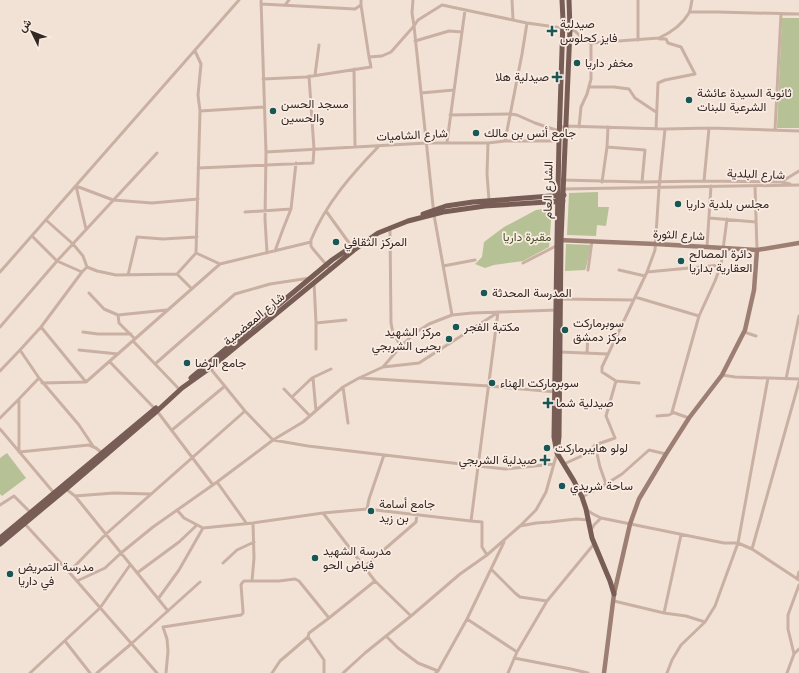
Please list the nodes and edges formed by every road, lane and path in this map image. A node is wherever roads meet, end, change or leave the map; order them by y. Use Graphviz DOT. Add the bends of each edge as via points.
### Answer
graph roads {
  1 [pos="239,0"];
  2 [pos="289,0"];
  3 [pos="360,0"];
  4 [pos="413,0"];
  5 [pos="512,0"];
  6 [pos="562,0"];
  7 [pos="569,0"];
  8 [pos="638,0"];
  9 [pos="692,0"];
  10 [pos="261,2"];
  11 [pos="285,5"];
  12 [pos="361,5"];
  13 [pos="465,10"];
  14 [pos="690,12"];
  15 [pos="781,14"];
  16 [pos="799,14"];
  17 [pos="513,20"];
  18 [pos="527,23"];
  19 [pos="414,26"];
  20 [pos="563,28"];
  21 [pos="570,29"];
  22 [pos="462,32"];
  23 [pos="658,38"];
  24 [pos="638,40"];
  25 [pos="416,41"];
  26 [pos="591,43"];
  27 [pos="319,45"];
  28 [pos="195,50"];
  29 [pos="369,57"];
  30 [pos="354,69"];
  31 [pos="316,75"];
  32 [pos="309,76"];
  33 [pos="263,79"];
  34 [pos="589,87"];
  35 [pos="454,90"];
  36 [pos="421,93"];
  37 [pos="264,107"];
  38 [pos="200,111"];
  39 [pos="656,112"];
  40 [pos="511,114"];
  41 [pos="450,115"];
  42 [pos="565,126"];
  43 [pos="579,127"];
  44 [pos="608,128"];
  45 [pos="709,128"];
  46 [pos="559,129"];
  47 [pos="656,129"];
  48 [pos="665,129"];
  49 [pos="775,130"];
  50 [pos="799,131"];
  51 [pos="505,141"];
  52 [pos="559,141"];
  53 [pos="447,142"];
  54 [pos="427,143"];
  55 [pos="488,143"];
  56 [pos="379,146"];
  57 [pos="355,147"];
  58 [pos="608,148"];
  59 [pos="314,149"];
  60 [pos="266,152"];
  61 [pos="157,153"];
  62 [pos="296,163"];
  63 [pos="265,164"];
  64 [pos="198,168"];
  65 [pos="799,171"];
  66 [pos="561,180"];
  67 [pos="572,180"];
  68 [pos="704,181"];
  69 [pos="602,182"];
  70 [pos="642,182"];
  71 [pos="660,182"];
  72 [pos="755,182"];
  73 [pos="781,182"];
  74 [pos="792,185"];
  75 [pos="799,185"];
  76 [pos="76,186"];
  77 [pos="711,186"];
  78 [pos="755,186"];
  79 [pos="571,188"];
  80 [pos="659,188"];
  81 [pos="561,189"];
  82 [pos="198,199"];
  83 [pos="561,199"];
  84 [pos="113,200"];
  85 [pos="489,200"];
  86 [pos="291,209"];
  87 [pos="265,211"];
  88 [pos="326,211"];
  89 [pos="245,212"];
  90 [pos="434,212"];
  91 [pos="709,218"];
  92 [pos="727,219"];
  93 [pos="46,220"];
  94 [pos="756,222"];
  95 [pos="86,229"];
  96 [pos="390,229"];
  97 [pos="32,236"];
  98 [pos="197,237"];
  99 [pos="559,240"];
  100 [pos="592,241"];
  101 [pos="311,242"];
  102 [pos="799,243"];
  103 [pos="73,244"];
  104 [pos="656,244"];
  105 [pos="556,246"];
  106 [pos="707,247"];
  107 [pos="352,248"];
  108 [pos="724,248"];
  109 [pos="757,250"];
  110 [pos="275,251"];
  111 [pos="196,253"];
  112 [pos="267,253"];
  113 [pos="475,260"];
  114 [pos="57,261"];
  115 [pos="523,263"];
  116 [pos="220,264"];
  117 [pos="721,265"];
  118 [pos="443,266"];
  119 [pos="87,267"];
  120 [pos="328,267"];
  121 [pos="588,270"];
  122 [pos="618,270"];
  123 [pos="0,272"];
  124 [pos="82,272"];
  125 [pos="647,272"];
  126 [pos="177,274"];
  127 [pos="128,275"];
  128 [pos="645,276"];
  129 [pos="313,280"];
  130 [pos="192,289"];
  131 [pos="89,293"];
  132 [pos="634,298"];
  133 [pos="558,299"];
  134 [pos="167,310"];
  135 [pos="558,310"];
  136 [pos="498,312"];
  137 [pos="118,315"];
  138 [pos="452,315"];
  139 [pos="699,316"];
  140 [pos="799,316"];
  141 [pos="346,320"];
  142 [pos="316,323"];
  143 [pos="0,327"];
  144 [pos="41,327"];
  145 [pos="83,332"];
  146 [pos="744,332"];
  147 [pos="131,334"];
  148 [pos="588,334"];
  149 [pos="756,336"];
  150 [pos="134,340"];
  151 [pos="401,346"];
  152 [pos="20,350"];
  153 [pos="79,350"];
  154 [pos="316,350"];
  155 [pos="560,352"];
  156 [pos="587,353"];
  157 [pos="118,354"];
  158 [pos="608,354"];
  159 [pos="110,362"];
  160 [pos="155,364"];
  161 [pos="209,366"];
  162 [pos="383,367"];
  163 [pos="331,369"];
  164 [pos="0,371"];
  165 [pos="722,375"];
  166 [pos="39,378"];
  167 [pos="313,378"];
  168 [pos="359,378"];
  169 [pos="768,378"];
  170 [pos="786,379"];
  171 [pos="616,381"];
  172 [pos="799,381"];
  173 [pos="86,382"];
  174 [pos="42,383"];
  175 [pos="639,383"];
  176 [pos="225,386"];
  177 [pos="489,386"];
  178 [pos="343,387"];
  179 [pos="178,389"];
  180 [pos="284,389"];
  181 [pos="557,392"];
  182 [pos="292,398"];
  183 [pos="19,399"];
  184 [pos="156,410"];
  185 [pos="245,411"];
  186 [pos="316,411"];
  187 [pos="673,413"];
  188 [pos="310,416"];
  189 [pos="657,416"];
  190 [pos="0,418"];
  191 [pos="689,418"];
  192 [pos="348,422"];
  193 [pos="0,429"];
  194 [pos="172,430"];
  195 [pos="273,440"];
  196 [pos="595,445"];
  197 [pos="93,446"];
  198 [pos="20,452"];
  199 [pos="102,453"];
  200 [pos="557,453"];
  201 [pos="666,454"];
  202 [pos="384,455"];
  203 [pos="193,458"];
  204 [pos="554,464"];
  205 [pos="564,464"];
  206 [pos="478,466"];
  207 [pos="217,482"];
  208 [pos="606,484"];
  209 [pos="213,485"];
  210 [pos="66,489"];
  211 [pos="56,494"];
  212 [pos="152,494"];
  213 [pos="76,496"];
  214 [pos="582,497"];
  215 [pos="0,505"];
  216 [pos="586,509"];
  217 [pos="177,510"];
  218 [pos="367,510"];
  219 [pos="30,512"];
  220 [pos="322,512"];
  221 [pos="417,514"];
  222 [pos="601,518"];
  223 [pos="471,520"];
  224 [pos="589,520"];
  225 [pos="23,522"];
  226 [pos="253,523"];
  227 [pos="247,524"];
  228 [pos="630,524"];
  229 [pos="197,525"];
  230 [pos="520,526"];
  231 [pos="203,528"];
  232 [pos="591,532"];
  233 [pos="106,534"];
  234 [pos="682,535"];
  235 [pos="0,538"];
  236 [pos="505,540"];
  237 [pos="254,542"];
  238 [pos="594,543"];
  239 [pos="738,543"];
  240 [pos="0,544"];
  241 [pos="752,549"];
  242 [pos="121,553"];
  243 [pos="487,555"];
  244 [pos="224,563"];
  245 [pos="130,565"];
  246 [pos="364,567"];
  247 [pos="491,569"];
  248 [pos="69,572"];
  249 [pos="799,572"];
  250 [pos="137,573"];
  251 [pos="798,580"];
  252 [pos="77,581"];
  253 [pos="252,581"];
  254 [pos="375,581"];
  255 [pos="200,582"];
  256 [pos="799,584"];
  257 [pos="614,594"];
  258 [pos="158,599"];
  259 [pos="547,601"];
  260 [pos="614,601"];
  261 [pos="100,608"];
  262 [pos="168,611"];
  263 [pos="664,614"];
  264 [pos="411,616"];
  265 [pos="329,618"];
  266 [pos="467,619"];
  267 [pos="705,622"];
  268 [pos="386,636"];
  269 [pos="308,637"];
  270 [pos="65,641"];
  271 [pos="131,644"];
  272 [pos="799,649"];
  273 [pos="517,652"];
  274 [pos="794,654"];
  275 [pos="514,658"];
  276 [pos="437,672"];
  277 [pos="30,673"];
  278 [pos="90,673"];
  279 [pos="97,673"];
  280 [pos="157,673"];
  281 [pos="166,673"];
  282 [pos="272,673"];
  283 [pos="324,673"];
  284 [pos="343,673"];
  285 [pos="508,673"];
  286 [pos="588,673"];
  287 [pos="604,673"];
  288 [pos="667,673"];
  289 [pos="787,673"];
  1 -- 28 [label="street"];
  2 -- 11 [label="street"];
  3 -- 12 [label="street"];
  4 -- 19 [label="street"];
  5 -- 17 [label="street"];
  6 -- 20 [label="main road, الشارع العام"];
  7 -- 21 [label="main road, الشارع العام"];
  8 -- 24 [label="street"];
  9 -- 14 [label="street"];
  10 -- 11 [label="street"];
  10 -- 33 [label="street"];
  11 -- 12 [label="street" via="355,9"];
  12 -- 29 [label="street"];
  13 -- 17 [label="street"];
  13 -- 19 [label="street" via="442,5 418,20"];
  13 -- 22 [label="street"];
  14 -- 15 [label="street"];
  14 -- 23 [label="street" via="669,34"];
  15 -- 16 [label="street"];
  15 -- 49 [label="street"];
  17 -- 18 [label="street"];
  18 -- 20 [label="street"];
  18 -- 40 [label="street"];
  19 -- 25 [label="street"];
  19 -- 29 [label="street" via="391,52"];
  20 -- 21 [label="street"];
  20 -- 46 [label="main road, الشارع العام"];
  21 -- 26 [label="street"];
  21 -- 42 [label="main road, الشارع العام"];
  22 -- 25 [label="street" via="449,31"];
  22 -- 35 [label="street"];
  23 -- 24 [label="street"];
  23 -- 39 [label="street" via="666,39 668,44 682,47 696,74 658,83"];
  24 -- 26 [label="street"];
  25 -- 36 [label="street"];
  26 -- 34 [label="street"];
  27 -- 31 [label="street"];
  28 -- 38 [label="street" via="201,64 198,95"];
  28 -- 76 [label="street"];
  29 -- 30 [label="street" via="371,67"];
  30 -- 31 [label="street"];
  30 -- 57 [label="street"];
  31 -- 32 [label="street"];
  32 -- 33 [label="street"];
  32 -- 59 [label="street"];
  33 -- 37 [label="street"];
  34 -- 39 [label="street" via="629,89 635,98"];
  34 -- 43 [label="street" via="581,107"];
  35 -- 36 [label="street"];
  35 -- 41 [label="street"];
  36 -- 54 [label="street"];
  37 -- 38 [label="street"];
  37 -- 60 [label="street"];
  38 -- 64 [label="street"];
  39 -- 47 [label="street"];
  40 -- 41 [label="street"];
  40 -- 46 [label="street"];
  40 -- 51 [label="street"];
  41 -- 53 [label="street"];
  42 -- 43 [label="street"];
  42 -- 46 [label="street"];
  42 -- 66 [label="main road, الشارع العام"];
  43 -- 44 [label="street"];
  44 -- 47 [label="street"];
  44 -- 58 [label="street"];
  45 -- 48 [label="street"];
  45 -- 49 [label="street"];
  45 -- 68 [label="street"];
  46 -- 52 [label="main road, الشارع العام"];
  47 -- 48 [label="street"];
  48 -- 71 [label="street"];
  49 -- 50 [label="street"];
  51 -- 52 [label="street, شارع الشاميات"];
  51 -- 55 [label="street, شارع الشاميات"];
  52 -- 66 [label="main road, الشارع العام"];
  53 -- 54 [label="street, شارع الشاميات"];
  53 -- 55 [label="street, شارع الشاميات"];
  54 -- 56 [label="street, شارع الشاميات"];
  54 -- 90 [label="street"];
  55 -- 85 [label="street"];
  56 -- 57 [label="street, شارع الشاميات"];
  56 -- 88 [label="street" via="358,168"];
  57 -- 59 [label="street, شارع الشاميات"];
  58 -- 69 [label="street"];
  58 -- 70 [label="street" via="645,150"];
  59 -- 60 [label="street, شارع الشاميات"];
  59 -- 62 [label="street" via="313,163"];
  60 -- 63 [label="street"];
  61 -- 84 [label="street"];
  62 -- 63 [label="street"];
  62 -- 86 [label="street"];
  63 -- 64 [label="street"];
  63 -- 87 [label="street"];
  64 -- 82 [label="street"];
  65 -- 73 [label="street"];
  66 -- 67 [label="street, شارع البلدية"];
  66 -- 81 [label="main road, الشارع العام"];
  67 -- 69 [label="street, شارع البلدية"];
  67 -- 79 [label="street"];
  68 -- 71 [label="street, شارع البلدية"];
  68 -- 72 [label="street, شارع البلدية"];
  69 -- 70 [label="street, شارع البلدية"];
  70 -- 71 [label="street, شارع البلدية"];
  71 -- 80 [label="street"];
  72 -- 73 [label="street, شارع البلدية"];
  72 -- 78 [label="street"];
  73 -- 74 [label="street, شارع البلدية"];
  74 -- 75 [label="street"];
  74 -- 78 [label="street, شارع البلدية"];
  76 -- 84 [label="street"];
  76 -- 93 [label="street"];
  76 -- 95 [label="street"];
  77 -- 78 [label="street, شارع البلدية"];
  77 -- 80 [label="street, شارع البلدية"];
  77 -- 91 [label="street"];
  78 -- 94 [label="street"];
  79 -- 80 [label="street, شارع البلدية"];
  79 -- 81 [label="street, شارع البلدية"];
  80 -- 104 [label="street"];
  81 -- 83 [label="main road, الشارع العام"];
  82 -- 84 [label="street" via="152,203"];
  82 -- 98 [label="street"];
  83 -- 85 [label="main road, شارع المعضمية"];
  83 -- 90 [label="main road, شارع المعضمية"];
  83 -- 99 [label="main road, الشارع العام"];
  84 -- 95 [label="street"];
  85 -- 90 [label="main road, شارع المعضمية" via="446,206"];
  86 -- 87 [label="street"];
  86 -- 110 [label="street"];
  87 -- 89 [label="street"];
  87 -- 112 [label="street"];
  88 -- 101 [label="street"];
  88 -- 107 [label="street"];
  90 -- 96 [label="main road, شارع المعضمية"];
  90 -- 107 [label="main road, شارع المعضمية" via="388,226"];
  90 -- 118 [label="street"];
  91 -- 92 [label="street"];
  91 -- 106 [label="street"];
  92 -- 94 [label="street"];
  92 -- 108 [label="street"];
  93 -- 97 [label="street"];
  93 -- 103 [label="street"];
  94 -- 109 [label="street"];
  95 -- 103 [label="street"];
  96 -- 107 [label="main road, شارع المعضمية"];
  96 -- 151 [label="street" via="391,322"];
  97 -- 114 [label="street"];
  97 -- 123 [label="street"];
  98 -- 111 [label="street"];
  98 -- 127 [label="street" via="137,237"];
  99 -- 100 [label="street, شارع الثورة"];
  99 -- 105 [label="main road, الشارع العام"];
  99 -- 133 [label="main road, الشارع العام"];
  100 -- 104 [label="street, شارع الثورة"];
  100 -- 121 [label="street"];
  101 -- 110 [label="street"];
  101 -- 120 [label="street" via="313,249"];
  102 -- 109 [label="street, شارع الثورة"];
  103 -- 114 [label="street"];
  103 -- 119 [label="street" via="83,256"];
  104 -- 106 [label="street, شارع الثورة"];
  104 -- 125 [label="street"];
  105 -- 115 [label="street"];
  105 -- 133 [label="main road, الشارع العام"];
  106 -- 108 [label="street, شارع الثورة"];
  107 -- 120 [label="main road, شارع المعضمية"];
  108 -- 109 [label="street, شارع الثورة"];
  108 -- 117 [label="street"];
  109 -- 146 [label="street" via="754,290"];
  110 -- 112 [label="street"];
  111 -- 116 [label="street"];
  111 -- 126 [label="street"];
  112 -- 116 [label="street"];
  113 -- 118 [label="street"];
  114 -- 124 [label="street"];
  114 -- 143 [label="street"];
  116 -- 130 [label="street"];
  117 -- 125 [label="street"];
  117 -- 139 [label="street"];
  118 -- 138 [label="street"];
  119 -- 124 [label="street"];
  119 -- 127 [label="street" via="116,275"];
  120 -- 129 [label="main road, شارع المعضمية"];
  122 -- 128 [label="street"];
  124 -- 144 [label="street"];
  125 -- 128 [label="street"];
  126 -- 127 [label="street"];
  126 -- 130 [label="street"];
  128 -- 132 [label="street"];
  129 -- 142 [label="street"];
  129 -- 160 [label="street" via="270,284 235,294"];
  129 -- 161 [label="main road, شارع المعضمية"];
  130 -- 134 [label="street"];
  131 -- 137 [label="street" via="104,309"];
  132 -- 133 [label="street"];
  132 -- 139 [label="street"];
  132 -- 158 [label="street"];
  133 -- 135 [label="main road, الشارع العام"];
  134 -- 137 [label="street"];
  134 -- 150 [label="street"];
  135 -- 136 [label="street"];
  135 -- 155 [label="main road"];
  135 -- 181 [label="main road, الشارع العام"];
  136 -- 138 [label="street"];
  136 -- 162 [label="street" via="419,363"];
  136 -- 177 [label="street"];
  137 -- 147 [label="street" via="119,323"];
  138 -- 151 [label="street" via="415,333"];
  139 -- 187 [label="street"];
  140 -- 170 [label="street"];
  141 -- 142 [label="street"];
  142 -- 154 [label="street"];
  144 -- 152 [label="street"];
  144 -- 173 [label="street"];
  145 -- 147 [label="street"];
  146 -- 149 [label="street"];
  146 -- 165 [label="street"];
  147 -- 150 [label="street"];
  148 -- 156 [label="street"];
  150 -- 157 [label="street"];
  150 -- 160 [label="street"];
  151 -- 162 [label="street"];
  152 -- 164 [label="street"];
  152 -- 166 [label="street"];
  153 -- 157 [label="street"];
  155 -- 156 [label="street"];
  155 -- 181 [label="main road"];
  156 -- 158 [label="street"];
  157 -- 159 [label="street"];
  158 -- 171 [label="street" via="602,372"];
  159 -- 173 [label="street"];
  159 -- 184 [label="street"];
  160 -- 179 [label="street"];
  161 -- 176 [label="street"];
  161 -- 179 [label="main road, شارع المعضمية"];
  161 -- 184 [label="main road, شارع المعضمية"];
  162 -- 168 [label="street"];
  163 -- 167 [label="street"];
  165 -- 169 [label="street"];
  165 -- 191 [label="street"];
  166 -- 174 [label="street"];
  166 -- 183 [label="street"];
  167 -- 182 [label="street"];
  167 -- 186 [label="street"];
  168 -- 177 [label="street"];
  168 -- 178 [label="street"];
  169 -- 170 [label="street"];
  169 -- 239 [label="street"];
  170 -- 172 [label="street"];
  171 -- 175 [label="street"];
  171 -- 196 [label="street" via="606,416 615,438"];
  172 -- 241 [label="street"];
  173 -- 174 [label="street"];
  174 -- 197 [label="street" via="79,425"];
  176 -- 185 [label="street"];
  176 -- 194 [label="street"];
  177 -- 181 [label="street"];
  177 -- 206 [label="street"];
  178 -- 186 [label="street"];
  178 -- 192 [label="street"];
  179 -- 184 [label="main road, شارع المعضمية"];
  180 -- 182 [label="street"];
  181 -- 200 [label="main road, الشارع العام" via="554,437"];
  182 -- 188 [label="street"];
  183 -- 190 [label="street"];
  183 -- 198 [label="street"];
  184 -- 194 [label="street"];
  184 -- 199 [label="main road, شارع المعضمية"];
  184 -- 210 [label="main road, شارع المعضمية"];
  185 -- 195 [label="street"];
  185 -- 203 [label="street"];
  186 -- 188 [label="street"];
  187 -- 189 [label="street"];
  187 -- 191 [label="street"];
  188 -- 195 [label="street"];
  191 -- 201 [label="street"];
  193 -- 198 [label="street"];
  194 -- 203 [label="street"];
  195 -- 202 [label="street"];
  195 -- 207 [label="street"];
  196 -- 205 [label="street" via="588,453"];
  196 -- 208 [label="street"];
  197 -- 198 [label="street"];
  197 -- 199 [label="street"];
  198 -- 211 [label="street"];
  199 -- 211 [label="main road, شارع المعضمية"];
  200 -- 204 [label="street"];
  200 -- 205 [label="main road"];
  201 -- 208 [label="street" via="649,450 622,474"];
  201 -- 228 [label="street" via="639,499"];
  202 -- 206 [label="street"];
  202 -- 218 [label="street"];
  203 -- 209 [label="street"];
  203 -- 212 [label="street"];
  204 -- 206 [label="street" via="505,469"];
  204 -- 230 [label="street" via="546,492 536,510"];
  205 -- 214 [label="main road"];
  206 -- 223 [label="street"];
  207 -- 209 [label="street"];
  207 -- 227 [label="street"];
  208 -- 214 [label="street"];
  209 -- 217 [label="street"];
  210 -- 211 [label="main road, شارع المعضمية"];
  210 -- 213 [label="street"];
  211 -- 219 [label="main road, شارع المعضمية"];
  211 -- 225 [label="main road, شارع المعضمية"];
  212 -- 213 [label="street"];
  212 -- 233 [label="street"];
  213 -- 233 [label="street"];
  214 -- 216 [label="main road"];
  215 -- 219 [label="street" via="14,496"];
  216 -- 222 [label="street"];
  216 -- 224 [label="main road"];
  217 -- 229 [label="street" via="184,518"];
  217 -- 242 [label="street"];
  218 -- 220 [label="street"];
  218 -- 221 [label="street"];
  219 -- 225 [label="main road, شارع المعضمية"];
  220 -- 226 [label="street"];
  220 -- 246 [label="street"];
  221 -- 223 [label="street"];
  221 -- 246 [label="street" via="416,522"];
  222 -- 228 [label="street"];
  222 -- 232 [label="street"];
  223 -- 243 [label="street" via="482,522 482,547"];
  224 -- 230 [label="street" via="576,519"];
  224 -- 232 [label="main road"];
  225 -- 235 [label="main road, شارع المعضمية"];
  225 -- 240 [label="main road, شارع المعضمية"];
  225 -- 248 [label="street"];
  226 -- 227 [label="street"];
  226 -- 237 [label="street"];
  227 -- 231 [label="street"];
  228 -- 234 [label="street"];
  228 -- 257 [label="street"];
  229 -- 231 [label="street"];
  229 -- 250 [label="street" via="168,551"];
  230 -- 236 [label="street"];
  231 -- 258 [label="street" via="179,570"];
  232 -- 238 [label="main road"];
  233 -- 242 [label="street"];
  233 -- 248 [label="street"];
  234 -- 239 [label="street"];
  234 -- 263 [label="street"];
  236 -- 243 [label="street"];
  236 -- 247 [label="street"];
  237 -- 244 [label="street" via="237,550"];
  237 -- 253 [label="street"];
  238 -- 257 [label="main road"];
  238 -- 259 [label="street"];
  239 -- 241 [label="street"];
  239 -- 267 [label="street" via="715,606"];
  241 -- 251 [label="street"];
  242 -- 245 [label="street"];
  242 -- 252 [label="street" via="105,568"];
  243 -- 264 [label="street" via="460,574"];
  245 -- 250 [label="street"];
  245 -- 261 [label="street"];
  246 -- 254 [label="street"];
  247 -- 259 [label="street" via="520,597"];
  247 -- 266 [label="street"];
  248 -- 252 [label="street"];
  249 -- 251 [label="street"];
  250 -- 258 [label="street"];
  252 -- 261 [label="street"];
  253 -- 265 [label="street" via="295,579"];
  253 -- 281 [label="street" via="241,585 243,614 163,626 168,651"];
  254 -- 264 [label="street"];
  254 -- 265 [label="street"];
  255 -- 262 [label="street"];
  256 -- 274 [label="street" via="788,615 788,629"];
  257 -- 260 [label="street"];
  258 -- 262 [label="street"];
  259 -- 273 [label="street"];
  260 -- 263 [label="street"];
  260 -- 287 [label="street"];
  261 -- 270 [label="street"];
  261 -- 271 [label="street"];
  262 -- 271 [label="street"];
  263 -- 267 [label="street" via="686,616"];
  264 -- 268 [label="street"];
  265 -- 269 [label="street" via="309,633"];
  266 -- 273 [label="street"];
  266 -- 276 [label="street"];
  267 -- 288 [label="street" via="681,645"];
  268 -- 276 [label="street" via="418,663"];
  268 -- 284 [label="street"];
  269 -- 282 [label="street" via="280,661"];
  269 -- 283 [label="street" via="324,660"];
  270 -- 277 [label="street"];
  270 -- 278 [label="street"];
  271 -- 279 [label="street"];
  271 -- 280 [label="street"];
  272 -- 274 [label="street"];
  273 -- 275 [label="street"];
  274 -- 289 [label="street"];
  275 -- 285 [label="street"];
  275 -- 286 [label="street"];
}
